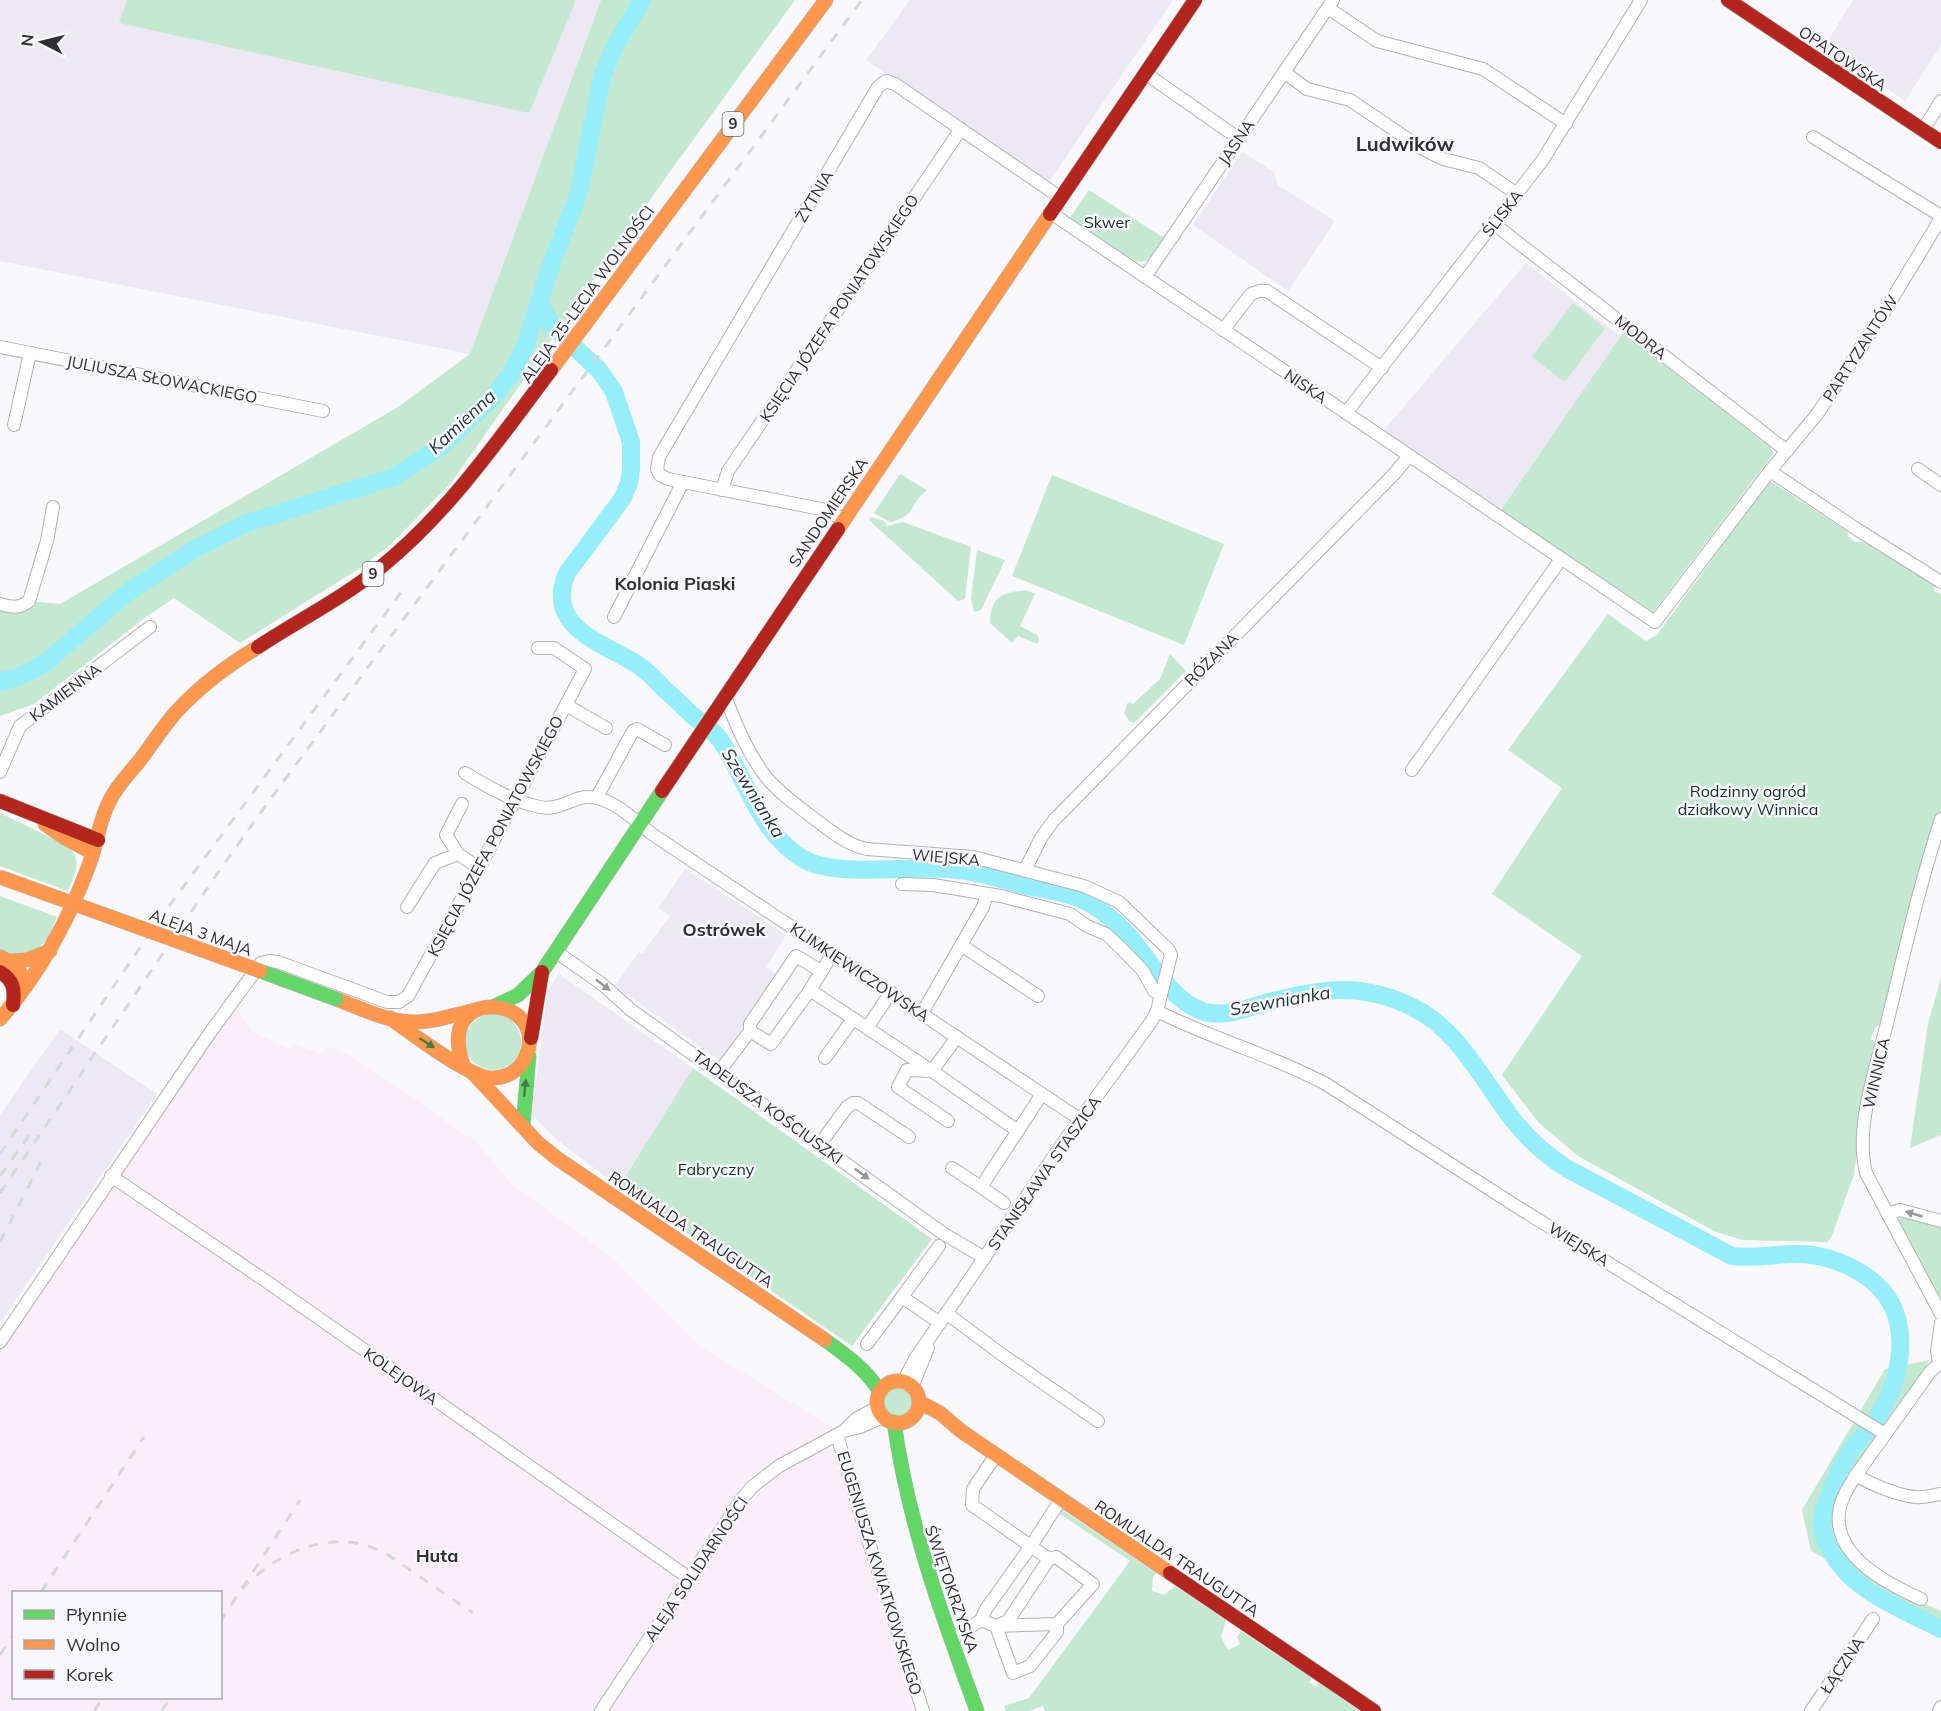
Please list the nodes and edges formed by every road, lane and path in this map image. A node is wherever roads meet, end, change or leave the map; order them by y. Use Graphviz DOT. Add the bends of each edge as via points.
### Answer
graph roads {
  1 [pos="826,0"];
  2 [pos="1195,0"];
  3 [pos="1641,0"];
  4 [pos="1728,0"];
  5 [pos="1330,4"];
  6 [pos="1284,72"];
  7 [pos="1145,73"];
  8 [pos="1941,101"];
  9 [pos="1566,124"];
  10 [pos="961,129"];
  11 [pos="1923,130"];
  12 [pos="1813,137"];
  13 [pos="1238,138"];
  14 [pos="1941,142"];
  15 [pos="1517,194"];
  16 [pos="1061,198"];
  17 [pos="1051,213"];
  18 [pos="1941,217"];
  19 [pos="1494,224"];
  20 [pos="1145,277"];
  21 [pos="1223,330"];
  22 [pos="0,347"];
  23 [pos="30,353"];
  24 [pos="1382,368"];
  25 [pos="323,411"];
  26 [pos="1347,413"];
  27 [pos="14,425"];
  28 [pos="1787,451"];
  29 [pos="1408,457"];
  30 [pos="1918,470"];
  31 [pos="1770,471"];
  32 [pos="683,482"];
  33 [pos="1941,484"];
  34 [pos="722,490"];
  35 [pos="53,507"];
  36 [pos="843,519"];
  37 [pos="1561,559"];
  38 [pos="1941,582"];
  39 [pos="0,604"];
  40 [pos="614,617"];
  41 [pos="1656,622"];
  42 [pos="150,627"];
  43 [pos="538,648"];
  44 [pos="725,696"];
  45 [pos="566,705"];
  46 [pos="606,728"];
  47 [pos="665,745"];
  48 [pos="1412,770"];
  49 [pos="0,772"];
  50 [pos="465,773"];
  51 [pos="597,797"];
  52 [pos="516,799"];
  53 [pos="0,801"];
  54 [pos="462,804"];
  55 [pos="32,815"];
  56 [pos="1941,819"];
  57 [pos="639,823"];
  58 [pos="98,840"];
  59 [pos="93,853"];
  60 [pos="458,854"];
  61 [pos="480,868"];
  62 [pos="1025,870"];
  63 [pos="0,877"];
  64 [pos="902,884"];
  65 [pos="987,894"];
  66 [pos="407,907"];
  67 [pos="961,945"];
  68 [pos="50,951"];
  69 [pos="555,951"];
  70 [pos="833,953"];
  71 [pos="5,959"];
  72 [pos="821,971"];
  73 [pos="0,972"];
  74 [pos="542,972"];
  75 [pos="26,986"];
  76 [pos="810,990"];
  77 [pos="891,993"];
  78 [pos="1161,995"];
  79 [pos="1038,996"];
  80 [pos="13,1005"];
  81 [pos="495,1006"];
  82 [pos="477,1010"];
  83 [pos="1157,1011"];
  84 [pos="922,1013"];
  85 [pos="390,1018"];
  86 [pos="0,1019"];
  87 [pos="853,1019"];
  88 [pos="867,1028"];
  89 [pos="750,1031"];
  90 [pos="957,1037"];
  91 [pos="529,1047"];
  92 [pos="825,1058"];
  93 [pos="469,1070"];
  94 [pos="932,1071"];
  95 [pos="718,1072"];
  96 [pos="1042,1094"];
  97 [pos="1081,1120"];
  98 [pos="948,1121"];
  99 [pos="523,1126"];
  100 [pos="1018,1131"];
  101 [pos="909,1137"];
  102 [pos="820,1144"];
  103 [pos="952,1168"];
  104 [pos="111,1176"];
  105 [pos="981,1187"];
  106 [pos="1004,1203"];
  107 [pos="1888,1214"];
  108 [pos="1941,1221"];
  109 [pos="939,1246"];
  110 [pos="984,1258"];
  111 [pos="902,1297"];
  112 [pos="1941,1314"];
  113 [pos="943,1318"];
  114 [pos="1941,1323"];
  115 [pos="0,1342"];
  116 [pos="867,1344"];
  117 [pos="1940,1363"];
  118 [pos="896,1386"];
  119 [pos="918,1407"];
  120 [pos="890,1417"];
  121 [pos="1098,1421"];
  122 [pos="841,1433"];
  123 [pos="1885,1434"];
  124 [pos="996,1455"];
  125 [pos="1856,1475"];
  126 [pos="1941,1494"];
  127 [pos="1061,1499"];
  128 [pos="1031,1546"];
  129 [pos="1049,1559"];
  130 [pos="689,1578"];
  131 [pos="1921,1599"];
  132 [pos="1874,1619"];
  133 [pos="981,1620"];
  134 [pos="1057,1624"];
  135 [pos="996,1626"];
  136 [pos="951,1640"];
  137 [pos="601,1711"];
  138 [pos="923,1711"];
  139 [pos="977,1711"];
  140 [pos="1374,1711"];
  141 [pos="1811,1711"];
  1 -- 58 [label="main road, ALEJA 25-LECIA WOLNOŚCI / 9" via="474,471 429,525 357,585 236,659 197,689 134,768 122,777 102,817"];
  2 -- 7 [label="main road, SANDOMIERSKA"];
  3 -- 9 [label="street, ŚLISKA"];
  4 -- 11 [label="main road, OPATOWSKA"];
  5 -- 6 [label="street, JASNA"];
  5 -- 9 [label="street, JASNA" via="1377,41 1483,69"];
  6 -- 13 [label="street, JASNA"];
  6 -- 15 [label="street" via="1307,89 1350,100 1421,148 1443,159 1479,168"];
  7 -- 13 [label="street"];
  7 -- 16 [label="main road, SANDOMIERSKA"];
  8 -- 11 [label="street"];
  9 -- 15 [label="street, ŚLISKA"];
  10 -- 16 [label="street, ŻYTNIA"];
  10 -- 32 [label="street, ŻYTNIA" via="895,84 886,81 878,87 659,457 660,475"];
  10 -- 34 [label="street, KSIĘCIA JÓZEFA PONIATOWSKIEGO" via="728,471"];
  11 -- 14 [label="main road, OPATOWSKA"];
  12 -- 18 [label="street, PARTYZANTÓW"];
  13 -- 20 [label="street, JASNA"];
  15 -- 19 [label="street, ŚLISKA"];
  16 -- 17 [label="main road, SANDOMIERSKA"];
  17 -- 20 [label="street, NISKA"];
  17 -- 36 [label="main road, SANDOMIERSKA"];
  18 -- 28 [label="street, PARTYZANTÓW" via="1818,413"];
  19 -- 24 [label="street, ŚLISKA"];
  19 -- 28 [label="street, MODRA"];
  20 -- 21 [label="street, NISKA"];
  21 -- 24 [label="street" via="1251,294 1267,291"];
  21 -- 26 [label="street, NISKA"];
  22 -- 23 [label="street, JULIUSZA SŁOWACKIEGO"];
  23 -- 25 [label="street, JULIUSZA SŁOWACKIEGO"];
  23 -- 27 [label="street"];
  24 -- 26 [label="street, ŚLISKA"];
  26 -- 29 [label="street, NISKA"];
  28 -- 31 [label="street, PARTYZANTÓW"];
  29 -- 37 [label="street, NISKA"];
  29 -- 62 [label="street, RÓŻANA" via="1054,820"];
  30 -- 33 [label="street"];
  31 -- 38 [label="street"];
  31 -- 41 [label="street, PARTYZANTÓW"];
  32 -- 34 [label="street"];
  32 -- 40 [label="street"];
  34 -- 36 [label="street" via="821,508"];
  35 -- 39 [label="street" via="29,601 20,607"];
  36 -- 44 [label="main road, SANDOMIERSKA"];
  37 -- 41 [label="street, NISKA"];
  37 -- 48 [label="street"];
  42 -- 49 [label="street, KAMIENNA" via="21,726"];
  43 -- 45 [label="street, KSIĘCIA JÓZEFA PONIATOWSKIEGO" via="554,648 585,669"];
  44 -- 57 [label="main road, SANDOMIERSKA"];
  44 -- 62 [label="street, WIEJSKA" via="766,777 847,842 867,849 973,856"];
  45 -- 46 [label="street"];
  45 -- 52 [label="street, KSIĘCIA JÓZEFA PONIATOWSKIEGO"];
  47 -- 51 [label="street" via="638,729 633,731"];
  50 -- 52 [label="street"];
  51 -- 52 [label="street" via="579,798 550,808"];
  51 -- 57 [label="street, KLIMKIEWICZOWSKA"];
  52 -- 61 [label="street, KSIĘCIA JÓZEFA PONIATOWSKIEGO"];
  53 -- 55 [label="main road"];
  54 -- 60 [label="street" via="446,835"];
  55 -- 58 [label="main road"];
  55 -- 59 [label="main road"];
  56 -- 107 [label="street, WINNICA" via="1899,973 1863,1134 1866,1173"];
  57 -- 69 [label="main road, SANDOMIERSKA"];
  57 -- 70 [label="street, KLIMKIEWICZOWSKA"];
  58 -- 59 [label="main road, 9"];
  59 -- 68 [label="main road, 9"];
  60 -- 61 [label="street"];
  60 -- 66 [label="street" via="435,863"];
  61 -- 104 [label="street, KSIĘCIA JÓZEFA PONIATOWSKIEGO" via="402,1001 381,1000 273,961 261,963"];
  62 -- 78 [label="street, WIEJSKA" via="1084,886 1119,902 1169,950"];
  63 -- 85 [label="main road, ALEJA 3 MAJA, bridge"];
  64 -- 65 [label="street, WIEJSKA"];
  65 -- 67 [label="street"];
  65 -- 78 [label="street, WIEJSKA" via="1070,914 1106,934"];
  67 -- 79 [label="street"];
  67 -- 84 [label="street"];
  68 -- 71 [label="main road" via="26,960"];
  68 -- 75 [label="main road, 9"];
  69 -- 74 [label="main road, SANDOMIERSKA"];
  69 -- 95 [label="street, TADEUSZA KOŚCIUSZKI, one-way"];
  70 -- 72 [label="street"];
  70 -- 77 [label="street, KLIMKIEWICZOWSKA"];
  71 -- 75 [label="main road" via="19,969"];
  72 -- 76 [label="street"];
  72 -- 89 [label="street" via="796,956 750,1024"];
  73 -- 80 [label="main road" via="13,983"];
  74 -- 81 [label="main road, SANDOMIERSKA" via="518,995"];
  74 -- 91 [label="main road, SANDOMIERSKA"];
  75 -- 80 [label="main road, 9"];
  76 -- 87 [label="street"];
  76 -- 89 [label="street" via="771,1044"];
  77 -- 84 [label="street, KLIMKIEWICZOWSKA"];
  77 -- 88 [label="street"];
  78 -- 83 [label="street, WIEJSKA"];
  80 -- 86 [label="main road, 9"];
  81 -- 82 [label="main road"];
  81 -- 91 [label="main road" via="508,1009 521,1019 529,1034"];
  82 -- 85 [label="main road, ALEJA 3 MAJA" via="419,1022"];
  82 -- 93 [label="main road" via="464,1020 457,1035 458,1051"];
  83 -- 97 [label="street, STANISŁAWA STASZICA"];
  83 -- 123 [label="street, WIEJSKA" via="1326,1084"];
  84 -- 90 [label="street, KLIMKIEWICZOWSKA"];
  85 -- 93 [label="main road, ALEJA 3 MAJA, one-way"];
  87 -- 88 [label="street"];
  87 -- 92 [label="street"];
  88 -- 94 [label="street"];
  89 -- 95 [label="street"];
  90 -- 94 [label="street"];
  90 -- 96 [label="street, KLIMKIEWICZOWSKA"];
  91 -- 93 [label="main road" via="522,1065 510,1075 483,1078"];
  99 -- 91 [label="main road, one-way"];
  93 -- 99 [label="main road, ROMUALDA TRAUGUTTA"];
  94 -- 98 [label="street" via="907,1070 898,1087"];
  94 -- 100 [label="street"];
  95 -- 102 [label="street, TADEUSZA KOŚCIUSZKI"];
  96 -- 97 [label="street, KLIMKIEWICZOWSKA"];
  96 -- 100 [label="street"];
  97 -- 110 [label="street, STANISŁAWA STASZICA"];
  99 -- 118 [label="main road, ROMUALDA TRAUGUTTA" via="558,1159 845,1354 873,1380"];
  100 -- 105 [label="street"];
  101 -- 102 [label="street" via="858,1102 847,1107"];
  102 -- 110 [label="street, TADEUSZA KOŚCIUSZKI, one-way" via="944,1234"];
  103 -- 105 [label="street"];
  104 -- 115 [label="street"];
  104 -- 130 [label="street, KOLEJOWA"];
  105 -- 106 [label="street"];
  108 -- 107 [label="street, one-way" via="1900,1210"];
  107 -- 112 [label="street, WINNICA"];
  109 -- 111 [label="street"];
  110 -- 113 [label="street, STANISŁAWA STASZICA"];
  111 -- 113 [label="street"];
  111 -- 116 [label="street"];
  113 -- 118 [label="street, STANISŁAWA STASZICA"];
  113 -- 121 [label="street"];
  114 -- 117 [label="street" via="1937,1351"];
  117 -- 123 [label="street"];
  118 -- 119 [label="main road, ROMUALDA TRAUGUTTA" via="918,1395"];
  118 -- 120 [label="main road, ŚWIĘTOKRZYSKA" via="878,1397"];
  119 -- 120 [label="main road"];
  119 -- 124 [label="main road, ROMUALDA TRAUGUTTA"];
  120 -- 122 [label="street, ALEJA SOLIDARNOŚCI" via="856,1419"];
  120 -- 136 [label="main road, ŚWIĘTOKRZYSKA" via="905,1448 903,1476 910,1515"];
  122 -- 130 [label="street, ALEJA SOLIDARNOŚCI" via="779,1466 752,1488"];
  122 -- 138 [label="street, EUGENIUSZA KWIATKOWSKIEGO" via="865,1530"];
  123 -- 125 [label="street"];
  124 -- 127 [label="main road, ROMUALDA TRAUGUTTA"];
  124 -- 128 [label="street" via="973,1490 972,1505"];
  125 -- 126 [label="street" via="1916,1497"];
  125 -- 131 [label="street" via="1839,1512 1842,1537 1859,1560 1887,1582"];
  127 -- 128 [label="street"];
  127 -- 140 [label="main road, ROMUALDA TRAUGUTTA"];
  128 -- 129 [label="street"];
  128 -- 133 [label="street"];
  129 -- 134 [label="street" via="1056,1557 1094,1584"];
  129 -- 135 [label="street" via="1008,1621"];
  130 -- 137 [label="street, ALEJA SOLIDARNOŚCI"];
  132 -- 141 [label="street, ŁĄCZNA"];
  133 -- 135 [label="street"];
  133 -- 136 [label="street"];
  134 -- 135 [label="street"];
  134 -- 135 [label="street" via="1057,1632 1030,1666 1013,1673"];
  136 -- 139 [label="main road, ŚWIĘTOKRZYSKA"];
}
